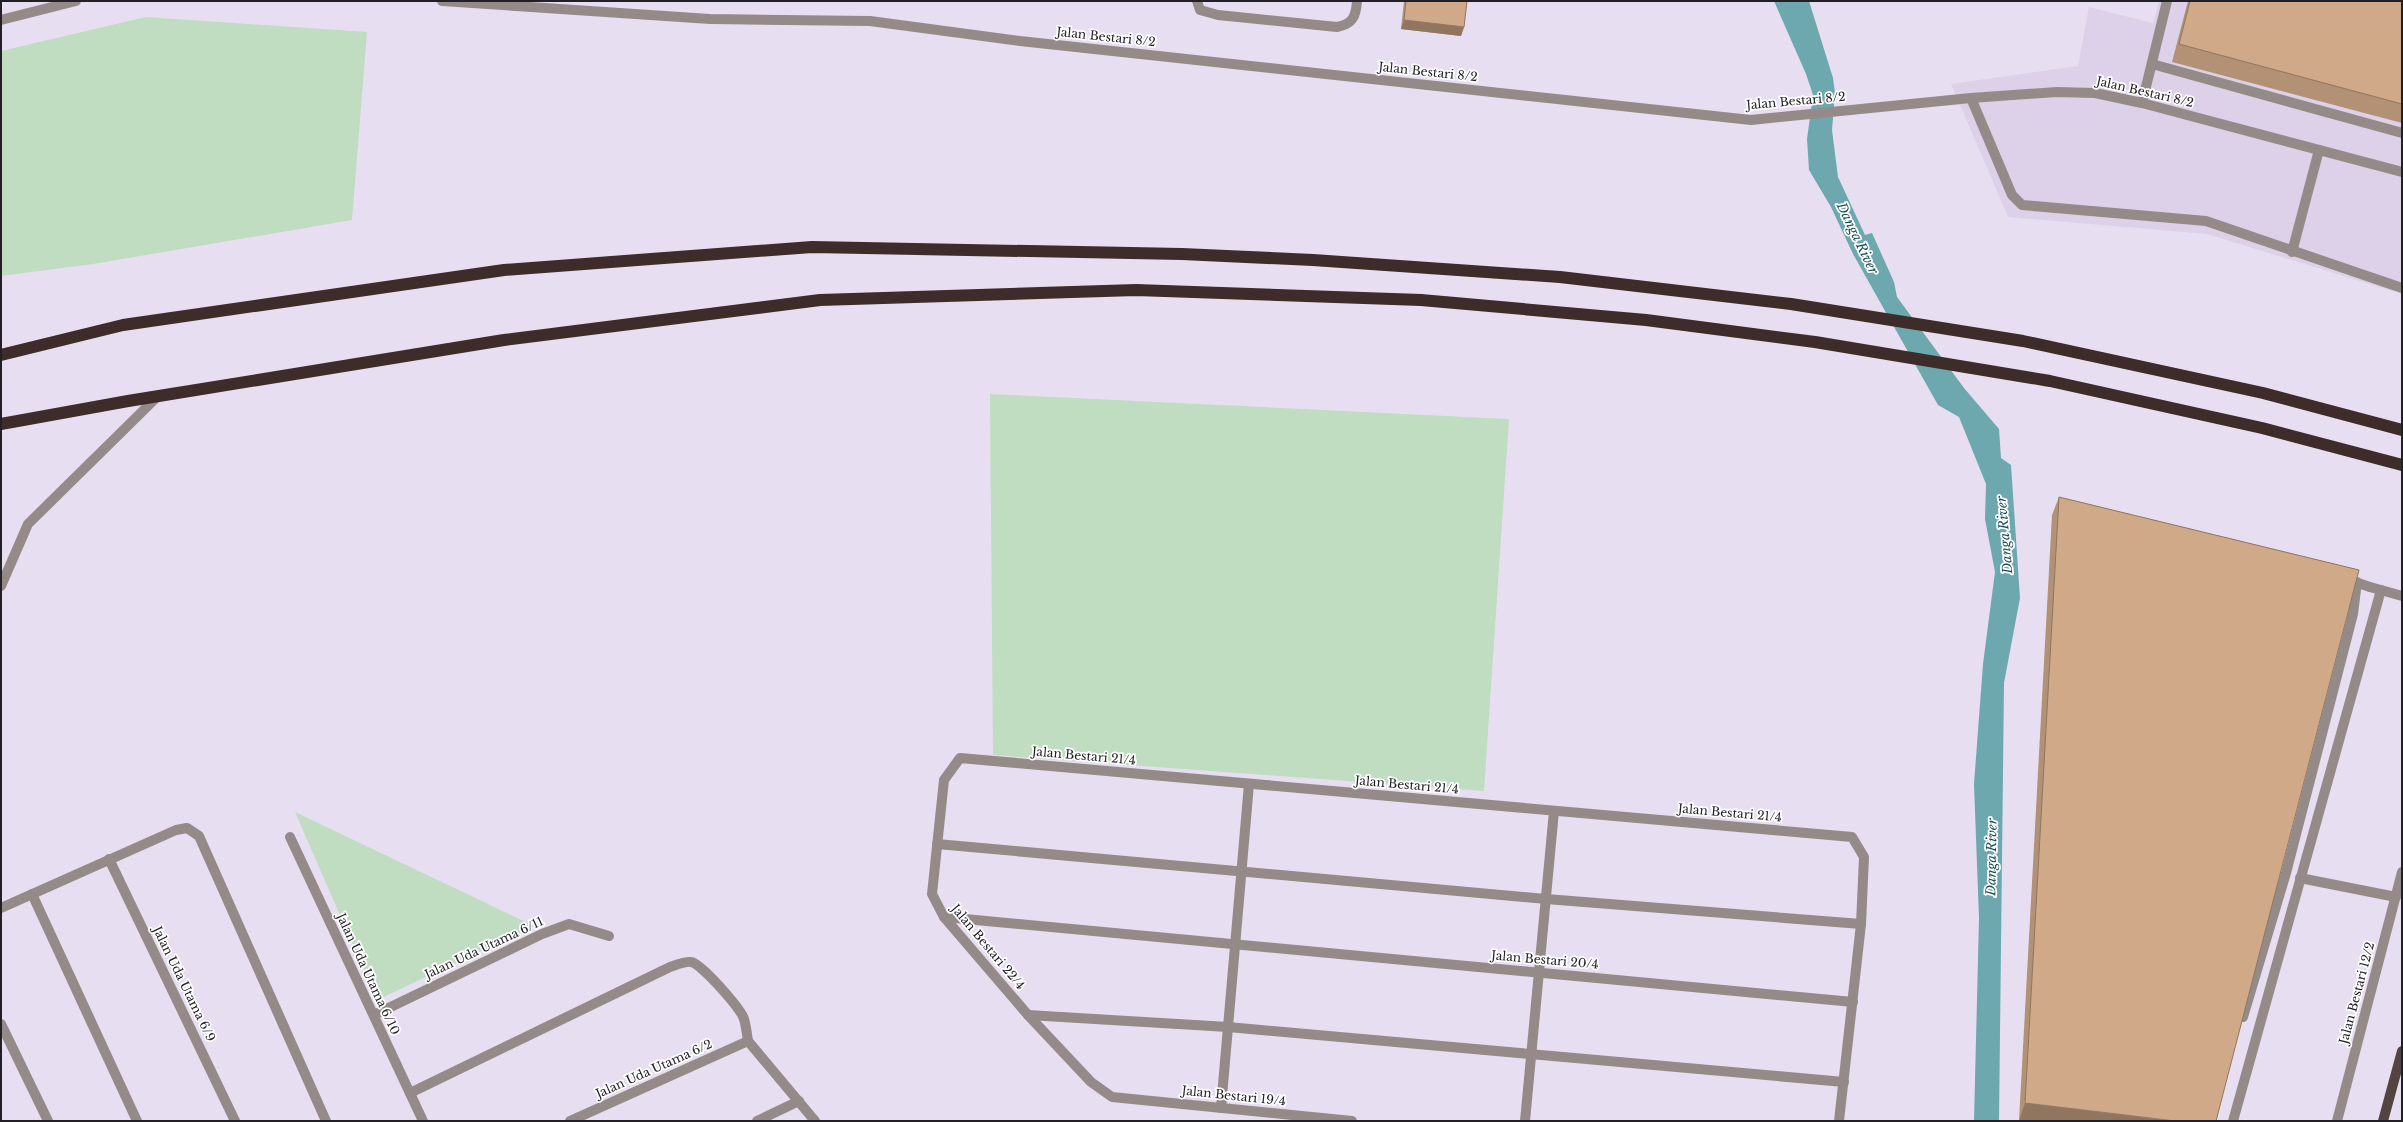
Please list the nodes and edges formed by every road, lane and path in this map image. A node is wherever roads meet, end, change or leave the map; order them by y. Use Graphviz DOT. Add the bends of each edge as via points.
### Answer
graph roads {
  1 [pos="76,1"];
  2 [pos="442,1"];
  3 [pos="1196,1"];
  4 [pos="1357,1"];
  5 [pos="2167,1"];
  6 [pos="1,20"];
  7 [pos="2152,64"];
  8 [pos="1971,98"];
  9 [pos="2142,103"];
  10 [pos="2402,133"];
  11 [pos="2319,150"];
  12 [pos="2402,172"];
  13 [pos="2292,252"];
  14 [pos="2402,288"];
  15 [pos="1,355"];
  16 [pos="158,396"];
  17 [pos="1,424"];
  18 [pos="2402,430"];
  19 [pos="2402,465"];
  20 [pos="2335,576"];
  21 [pos="2357,582"];
  22 [pos="1,586"];
  23 [pos="2381,590"];
  24 [pos="2402,596"];
  25 [pos="960,758"];
  26 [pos="1249,784"];
  27 [pos="1554,811"];
  28 [pos="290,837"];
  29 [pos="937,844"];
  30 [pos="109,858"];
  31 [pos="1242,872"];
  32 [pos="2402,872"];
  33 [pos="2300,878"];
  34 [pos="32,894"];
  35 [pos="2396,897"];
  36 [pos="1546,899"];
  37 [pos="1,908"];
  38 [pos="944,917"];
  39 [pos="1861,924"];
  40 [pos="609,936"];
  41 [pos="1235,944"];
  42 [pos="1539,973"];
  43 [pos="1853,1002"];
  44 [pos="374,1015"];
  45 [pos="1028,1015"];
  46 [pos="1,1024"];
  47 [pos="1228,1027"];
  48 [pos="2238,1030"];
  49 [pos="748,1041"];
  50 [pos="2402,1051"];
  51 [pos="1531,1055"];
  52 [pos="1844,1082"];
  53 [pos="410,1093"];
  54 [pos="1112,1097"];
  55 [pos="799,1101"];
  56 [pos="1221,1108"];
  57 [pos="48,1121"];
  58 [pos="137,1121"];
  59 [pos="235,1121"];
  60 [pos="326,1121"];
  61 [pos="423,1121"];
  62 [pos="570,1121"];
  63 [pos="757,1121"];
  64 [pos="815,1121"];
  65 [pos="1352,1121"];
  66 [pos="1525,1121"];
  67 [pos="1839,1121"];
  68 [pos="2233,1121"];
  69 [pos="2337,1121"];
  70 [pos="2383,1121"];
  1 -- 6 [label="street"];
  2 -- 8 [label="street, Jalan Bestari 8/2" via="710,19 870,21 1028,42 1751,120"];
  3 -- 4 [label="street" via="1200,10 1213,14 1337,27 1347,26 1353,20"];
  5 -- 7 [label="street"];
  7 -- 9 [label="street"];
  7 -- 10 [label="street"];
  8 -- 9 [label="street, Jalan Bestari 8/2" via="2095,92"];
  8 -- 13 [label="street" via="2012,195 2022,205 2206,221"];
  9 -- 11 [label="street, Jalan Bestari 8/2"];
  11 -- 12 [label="street, Jalan Bestari 8/2"];
  11 -- 13 [label="street"];
  13 -- 14 [label="street"];
  15 -- 18 [label="highway" via="123,325 504,270 812,247 1182,254 1560,277 1791,304 2023,341 2263,393"];
  16 -- 17 [label="highway"];
  16 -- 19 [label="highway" via="504,340 828,300 1136,290 1421,300 1646,320 1815,342 2050,381 2262,428"];
  16 -- 22 [label="street" via="28,524"];
  20 -- 21 [label="street"];
  21 -- 23 [label="street"];
  21 -- 48 [label="street" via="2353,614 2286,873"];
  23 -- 24 [label="street"];
  23 -- 33 [label="street"];
  25 -- 26 [label="street, Jalan Bestari 21/4"];
  25 -- 29 [label="street, Jalan Bestari 22/4" via="944,780"];
  26 -- 27 [label="street, Jalan Bestari 21/4"];
  26 -- 31 [label="street"];
  27 -- 36 [label="street"];
  27 -- 39 [label="street, Jalan Bestari 21/4" via="1852,837 1864,857"];
  28 -- 44 [label="street, Jalan Uda Utama 6/10"];
  29 -- 31 [label="street"];
  29 -- 38 [label="street, Jalan Bestari 22/4" via="932,894"];
  30 -- 34 [label="street"];
  30 -- 59 [label="street, Jalan Uda Utama 6/9"];
  30 -- 60 [label="street" via="176,830 187,828 199,836"];
  31 -- 36 [label="street"];
  31 -- 41 [label="street"];
  32 -- 35 [label="street, Jalan Bestari 12/2"];
  33 -- 35 [label="street"];
  33 -- 68 [label="street"];
  34 -- 37 [label="street"];
  34 -- 58 [label="street"];
  35 -- 69 [label="street, Jalan Bestari 12/2"];
  36 -- 39 [label="street"];
  36 -- 42 [label="street"];
  38 -- 41 [label="street, Jalan Bestari 20/4"];
  38 -- 45 [label="street, Jalan Bestari 22/4"];
  39 -- 43 [label="street"];
  40 -- 44 [label="street, Jalan Uda Utama 6/11" via="569,924 542,934"];
  41 -- 42 [label="street, Jalan Bestari 20/4"];
  41 -- 47 [label="street"];
  42 -- 43 [label="street, Jalan Bestari 20/4"];
  42 -- 51 [label="street"];
  43 -- 52 [label="street"];
  44 -- 53 [label="street, Jalan Uda Utama 6/10"];
  45 -- 47 [label="street"];
  45 -- 54 [label="street, Jalan Bestari 22/4" via="1091,1082"];
  46 -- 57 [label="street"];
  47 -- 51 [label="street"];
  47 -- 56 [label="street"];
  49 -- 53 [label="street" via="744,1018 703,968 692,962 684,963 670,967"];
  49 -- 55 [label="street"];
  49 -- 62 [label="street, Jalan Uda Utama 6/2"];
  50 -- 70 [label="main road"];
  51 -- 52 [label="street"];
  51 -- 66 [label="street"];
  52 -- 67 [label="street"];
  53 -- 61 [label="street, Jalan Uda Utama 6/10"];
  54 -- 56 [label="street, Jalan Bestari 19/4"];
  55 -- 63 [label="street"];
  55 -- 64 [label="street"];
  56 -- 65 [label="street, Jalan Bestari 19/4"];
}
